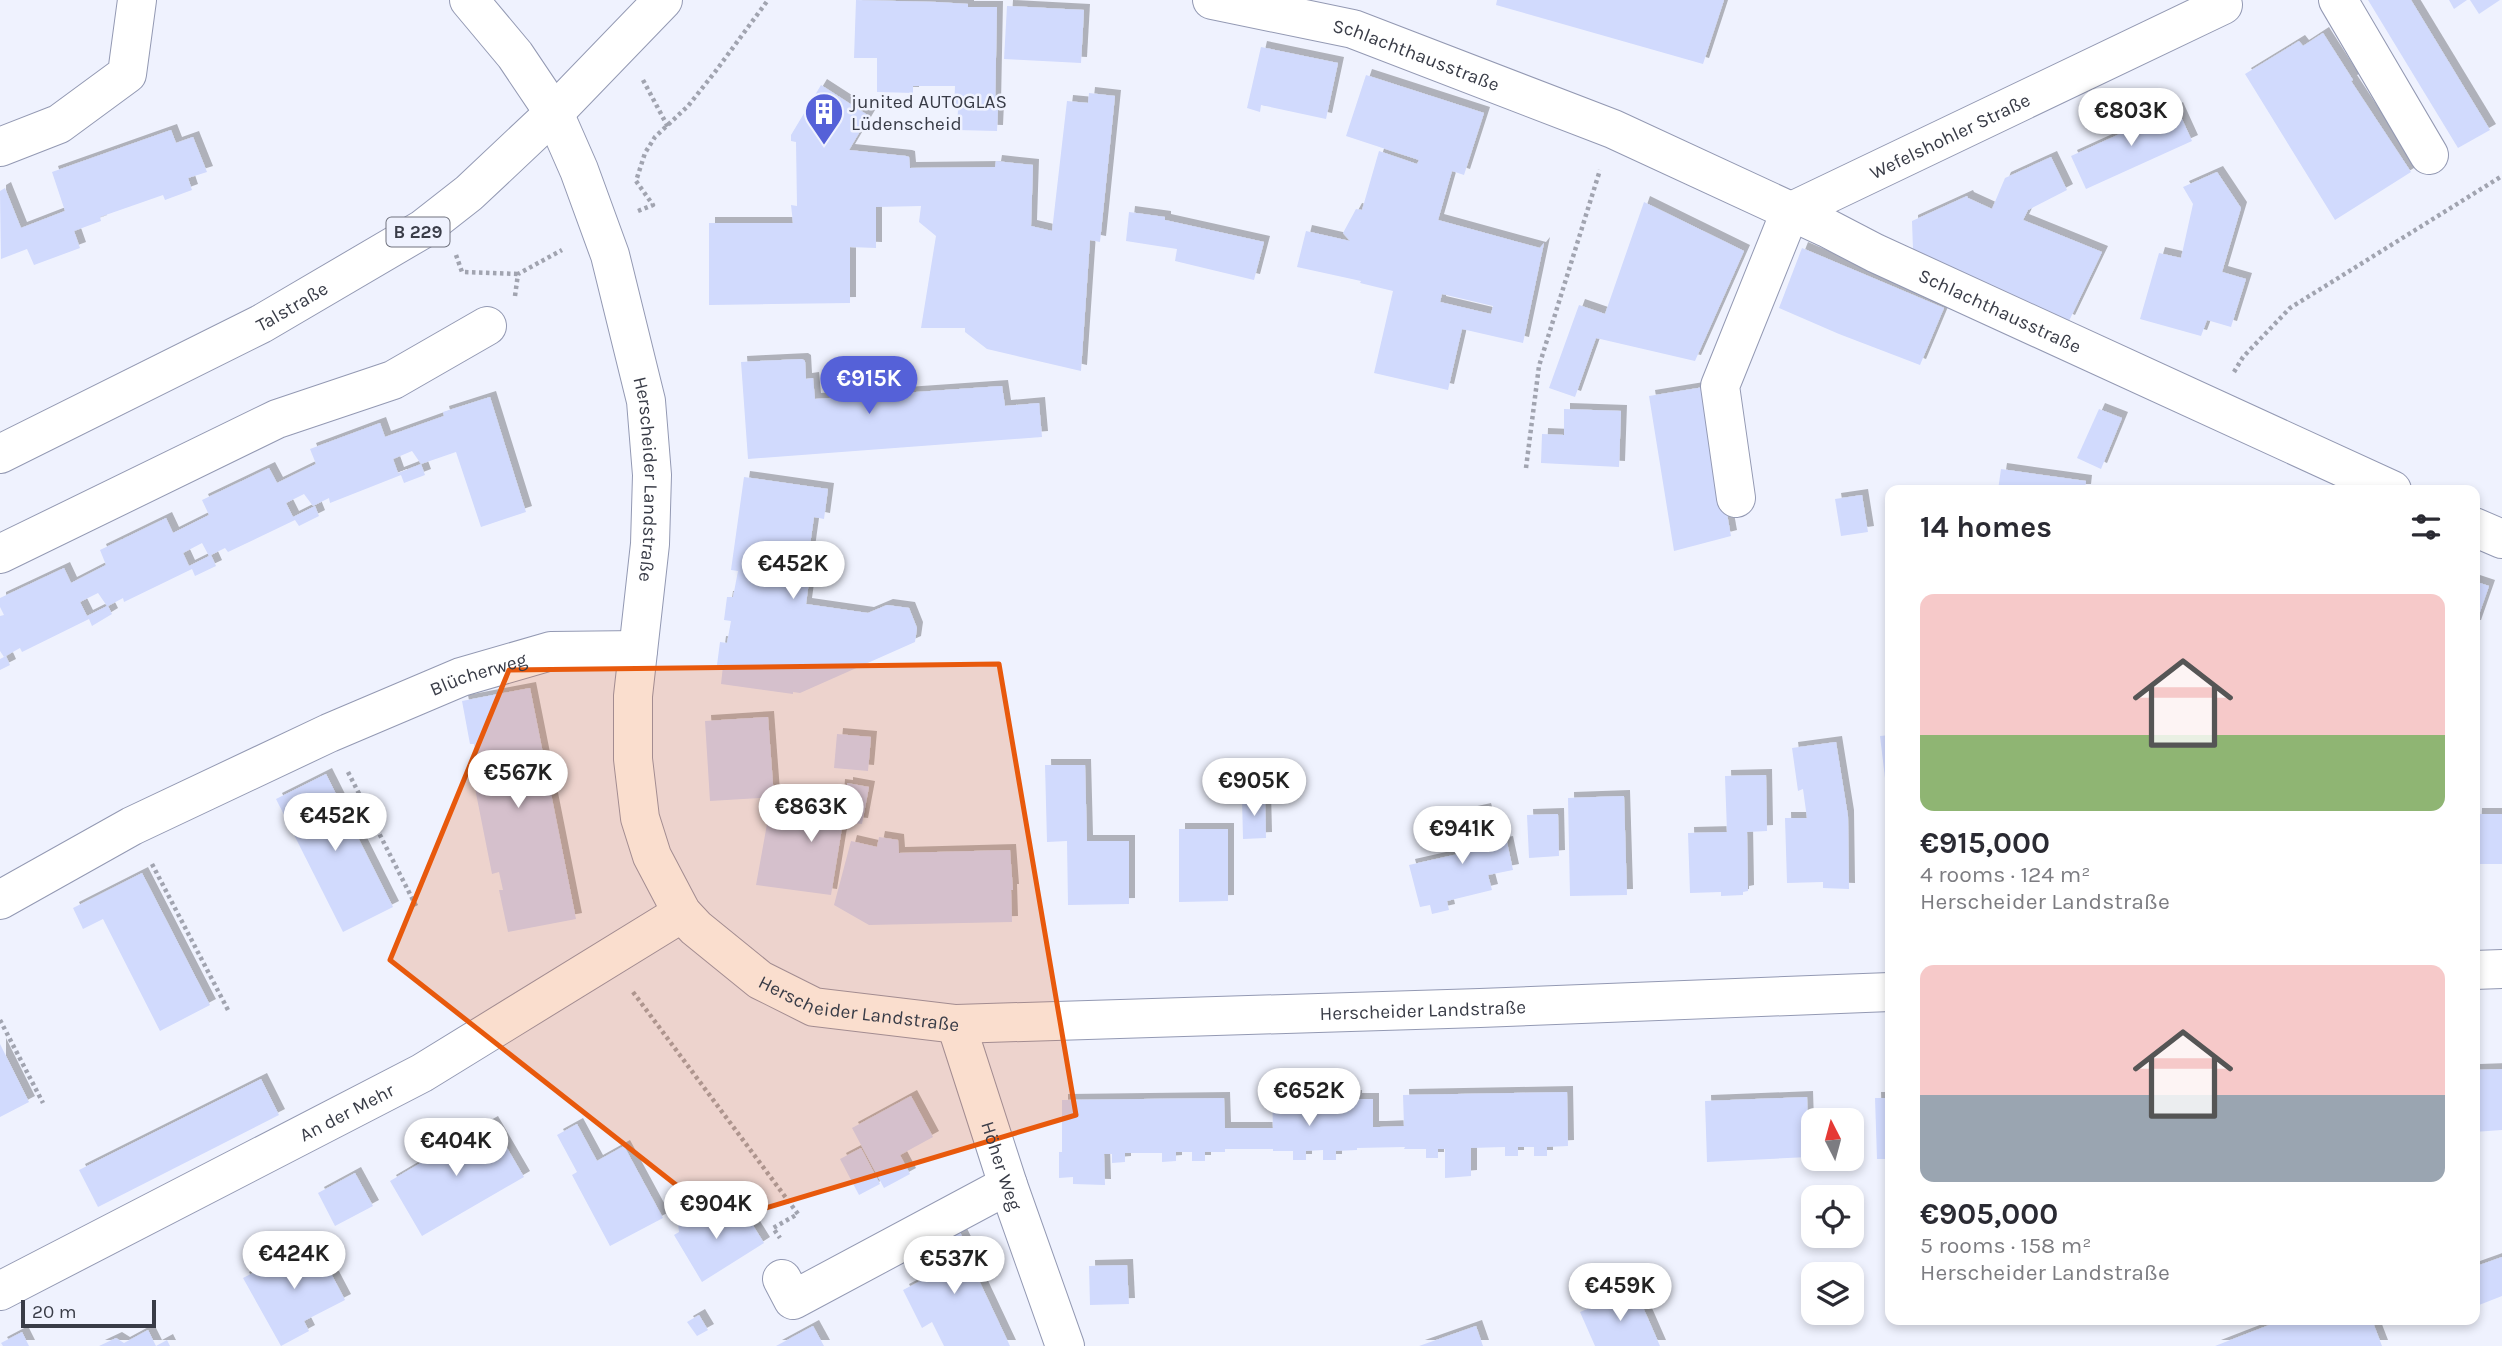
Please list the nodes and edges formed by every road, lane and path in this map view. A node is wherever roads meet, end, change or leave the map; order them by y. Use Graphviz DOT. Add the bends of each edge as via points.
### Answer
graph roads {
  1 [pos="137,0"];
  2 [pos="470,0"];
  3 [pos="663,0"];
  4 [pos="768,0"];
  5 [pos="1212,0"];
  6 [pos="2338,0"];
  7 [pos="2226,2"];
  8 [pos="554,113"];
  9 [pos="668,127"];
  10 [pos="1613,129"];
  11 [pos="0,147"];
  12 [pos="2429,155"];
  13 [pos="2502,176"];
  14 [pos="1790,212"];
  15 [pos="442,215"];
  16 [pos="518,274"];
  17 [pos="487,326"];
  18 [pos="2212,406"];
  19 [pos="0,454"];
  20 [pos="1526,468"];
  21 [pos="2381,485"];
  22 [pos="1737,498"];
  23 [pos="2480,530"];
  24 [pos="2502,539"];
  25 [pos="0,554"];
  26 [pos="638,650"];
  27 [pos="328,733"];
  28 [pos="132,826"];
  29 [pos="0,900"];
  30 [pos="416,906"];
  31 [pos="682,913"];
  32 [pos="607,958"];
  33 [pos="2502,969"];
  34 [pos="2480,970"];
  35 [pos="1885,992"];
  36 [pos="228,1010"];
  37 [pos="0,1020"];
  38 [pos="956,1024"];
  39 [pos="43,1103"];
  40 [pos="1008,1185"];
  41 [pos="782,1279"];
  42 [pos="0,1291"];
  43 [pos="1065,1346"];
  1 -- 11 [label="street" via="127,74 60,124"];
  2 -- 8 [label="street, Herscheider Landstraße"];
  3 -- 8 [label="street, B 229"];
  4 -- 9 [label="path"];
  5 -- 10 [label="street, Schlachthausstraße" via="1353,29"];
  6 -- 12 [label="street"];
  7 -- 14 [label="street, Wefelshohler Straße"];
  8 -- 15 [label="street, Talstraße / B 229"];
  8 -- 26 [label="street, Herscheider Landstraße" via="607,246 646,401 652,489"];
  10 -- 14 [label="street, Schlachthausstraße"];
  10 -- 20 [label="path" via="1539,366"];
  13 -- 18 [label="path" via="2290,308 2243,357"];
  14 -- 18 [label="street, Schlachthausstraße"];
  14 -- 22 [label="street" via="1720,386"];
  15 -- 16 [label="path" via="462,272"];
  15 -- 19 [label="street, Talstraße / B 229" via="261,324"];
  17 -- 25 [label="street" via="393,380 277,419"];
  18 -- 21 [label="street, Schlachthausstraße"];
  23 -- 24 [label="street"];
  26 -- 27 [label="street, Blücherweg" via="551,651 461,677"];
  26 -- 31 [label="street, Herscheider Landstraße" via="633,759 639,818 652,856"];
  27 -- 28 [label="street, Blücherweg"];
  27 -- 30 [label="path"];
  28 -- 29 [label="street, Blücherweg"];
  28 -- 36 [label="path"];
  31 -- 32 [label="street, An der Mehr"];
  31 -- 38 [label="street, Herscheider Landstraße" via="760,981 814,1007"];
  32 -- 41 [label="path" via="798,1214 774,1228 799,1270"];
  32 -- 42 [label="street, An der Mehr" via="422,1073"];
  33 -- 34 [label="street"];
  35 -- 38 [label="street, Herscheider Landstraße"];
  37 -- 39 [label="path"];
  38 -- 40 [label="street, Höher Weg"];
  40 -- 41 [label="street" via="793,1300"];
  40 -- 43 [label="street, Höher Weg"];
}
